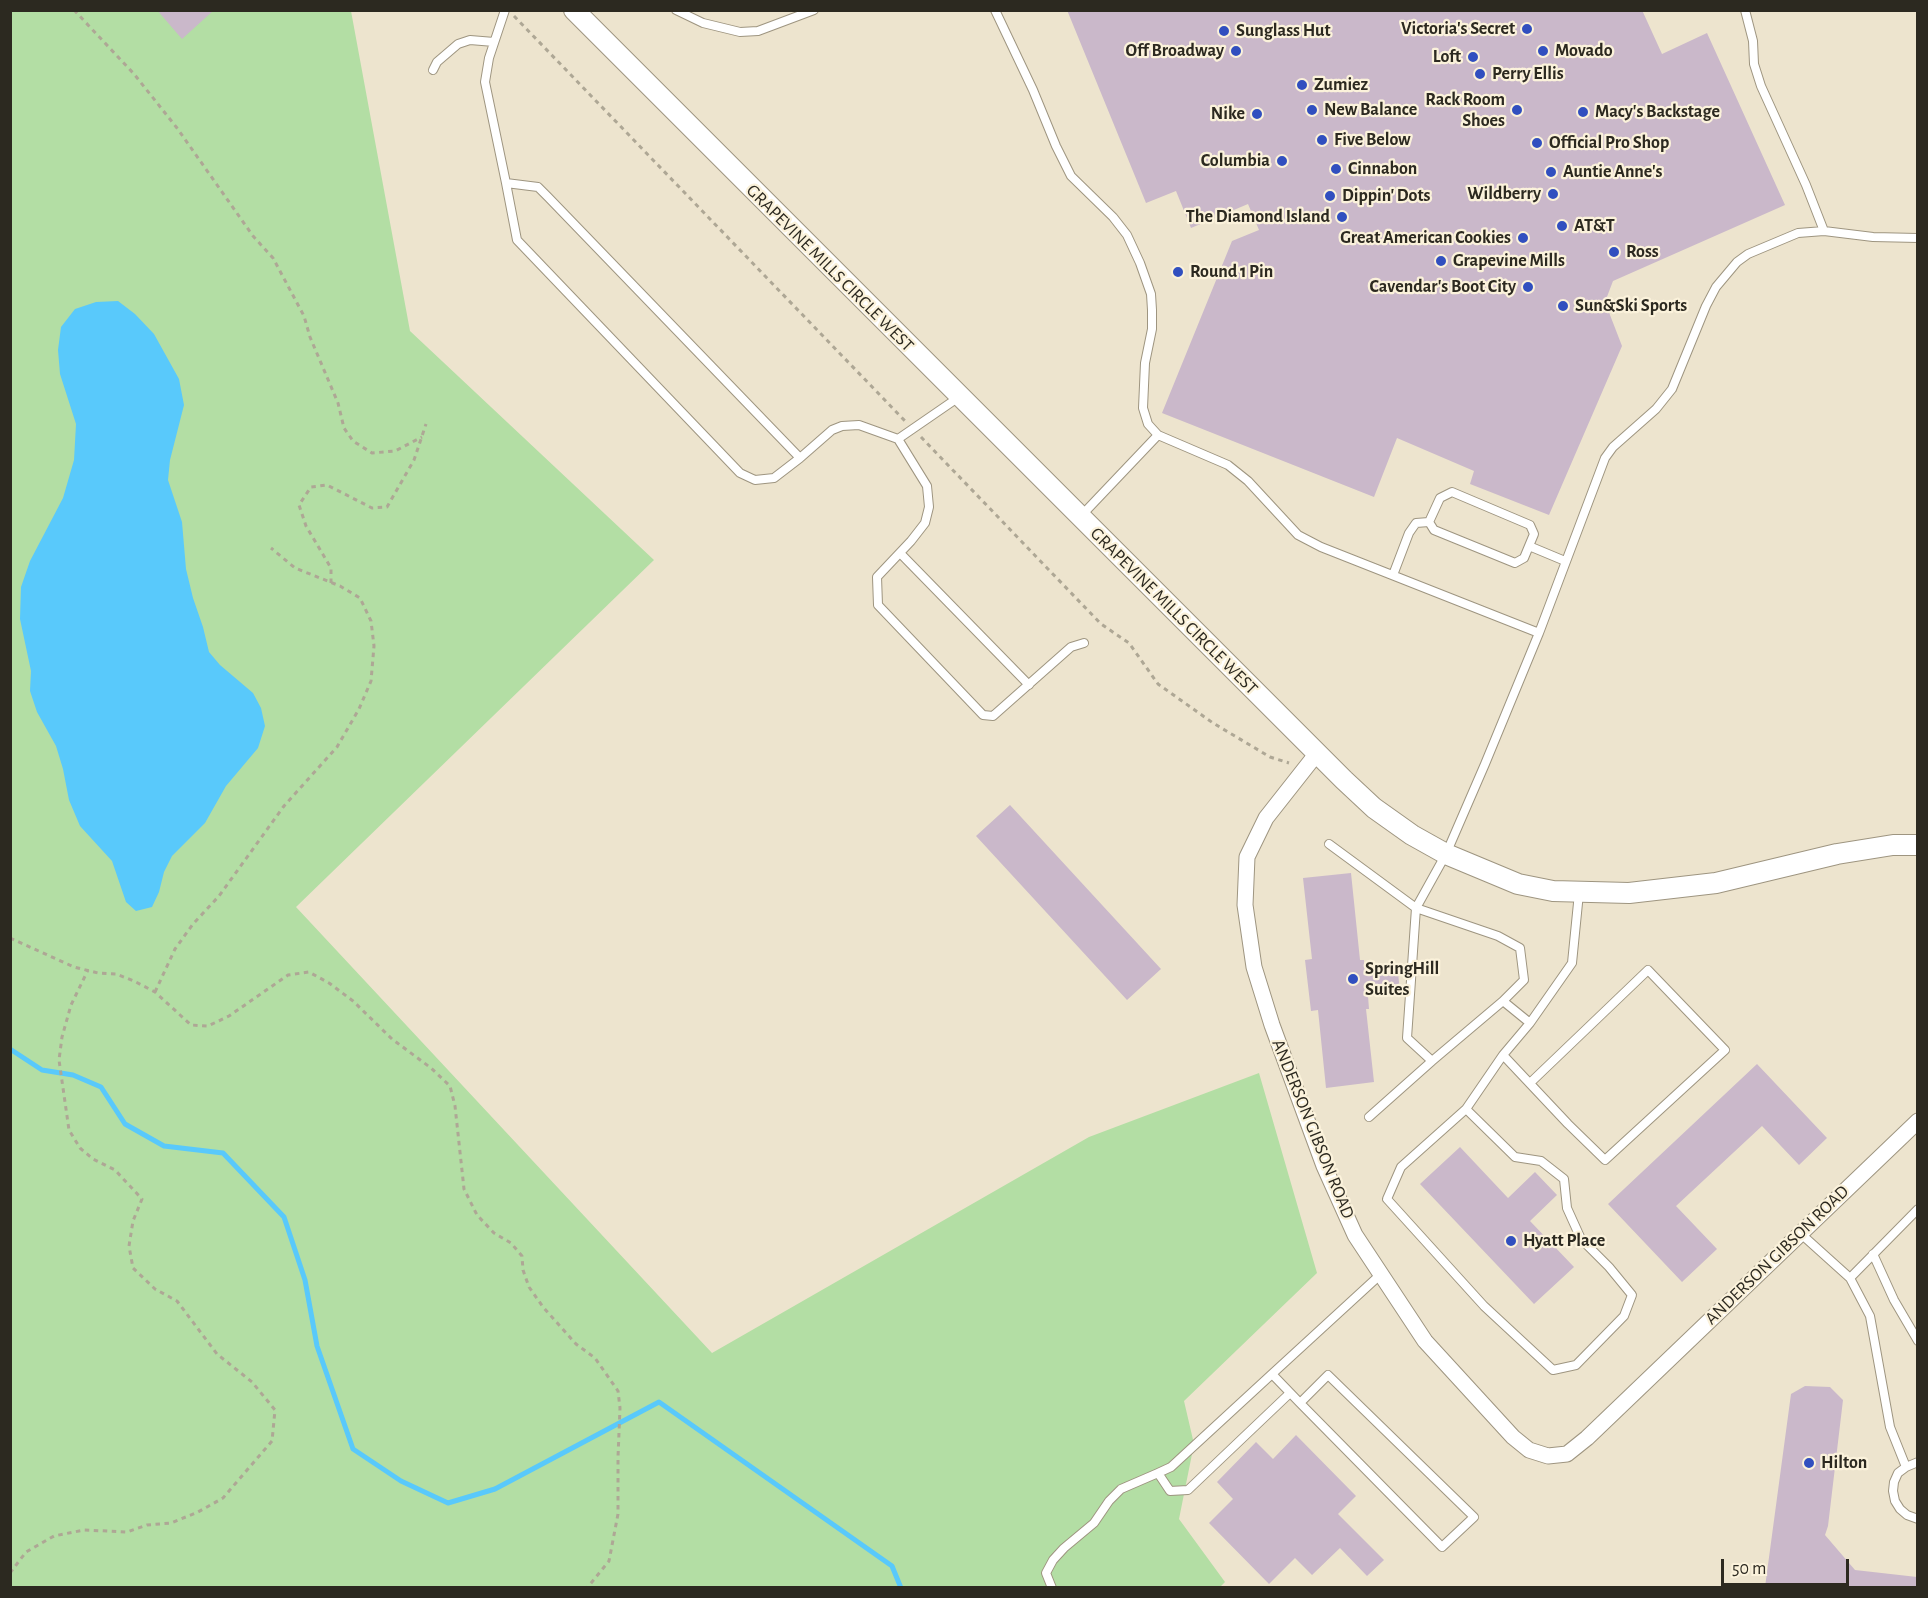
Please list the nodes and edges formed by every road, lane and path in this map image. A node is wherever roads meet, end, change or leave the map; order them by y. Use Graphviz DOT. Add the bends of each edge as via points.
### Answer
graph roads {
  1 [pos="74,10"];
  2 [pos="573,10"];
  3 [pos="676,10"];
  4 [pos="814,10"];
  5 [pos="995,10"];
  6 [pos="1746,10"];
  7 [pos="504,12"];
  8 [pos="494,42"];
  9 [pos="433,70"];
  10 [pos="506,183"];
  11 [pos="1824,231"];
  12 [pos="1917,238"];
  13 [pos="959,397"];
  14 [pos="426,424"];
  15 [pos="913,429"];
  16 [pos="1158,435"];
  17 [pos="422,437"];
  18 [pos="898,439"];
  19 [pos="800,458"];
  20 [pos="1080,517"];
  21 [pos="1429,522"];
  22 [pos="1530,546"];
  23 [pos="271,548"];
  24 [pos="900,553"];
  25 [pos="1565,561"];
  26 [pos="1393,575"];
  27 [pos="331,583"];
  28 [pos="1539,633"];
  29 [pos="1084,644"];
  30 [pos="1029,685"];
  31 [pos="1318,753"];
  32 [pos="1303,771"];
  33 [pos="1329,844"];
  34 [pos="1917,845"];
  35 [pos="1446,854"];
  36 [pos="1580,892"];
  37 [pos="1416,908"];
  38 [pos="10,938"];
  39 [pos="88,970"];
  40 [pos="155,992"];
  41 [pos="1503,1001"];
  42 [pos="1530,1023"];
  43 [pos="1503,1055"];
  44 [pos="1432,1061"];
  45 [pos="1530,1083"];
  46 [pos="1466,1109"];
  47 [pos="1369,1117"];
  48 [pos="1917,1120"];
  49 [pos="1917,1209"];
  50 [pos="1800,1233"];
  51 [pos="1873,1254"];
  52 [pos="1381,1274"];
  53 [pos="1850,1278"];
  54 [pos="1917,1341"];
  55 [pos="1272,1374"];
  56 [pos="1290,1393"];
  57 [pos="1300,1403"];
  58 [pos="1917,1462"];
  59 [pos="1906,1467"];
  60 [pos="1158,1473"];
  61 [pos="1917,1519"];
  62 [pos="10,1573"];
  63 [pos="587,1587"];
  64 [pos="1052,1587"];
  1 -- 17 [label="path" via="134,74 273,258 304,316 339,403 344,428 353,441 372,453 395,451"];
  2 -- 13 [label="street, GRAPEVINE MILLS CIRCLE WEST"];
  3 -- 4 [label="lane" via="740,32 758,31"];
  5 -- 16 [label="lane" via="1071,176 1118,223 1140,263 1152,310 1143,408 1148,424"];
  6 -- 11 [label="lane" via="1761,86"];
  7 -- 8 [label="lane"];
  7 -- 15 [label="path" via="514,16"];
  8 -- 9 [label="lane" via="470,40 458,44"];
  8 -- 10 [label="lane" via="485,82"];
  10 -- 19 [label="lane" via="538,187"];
  10 -- 19 [label="lane" via="517,240 740,473 755,480 774,478"];
  11 -- 12 [label="lane"];
  11 -- 25 [label="lane" via="1798,233 1774,242 1748,254 1724,276 1706,306 1672,389 1605,459"];
  13 -- 15 [label="lane"];
  13 -- 20 [label="street, GRAPEVINE MILLS CIRCLE WEST"];
  14 -- 17 [label="path"];
  15 -- 18 [label="lane"];
  15 -- 32 [label="path" via="1101,624 1129,643 1158,684 1222,729"];
  16 -- 20 [label="lane"];
  16 -- 26 [label="lane" via="1228,465 1298,535"];
  17 -- 27 [label="path" via="414,460 387,507 372,508 327,485 311,487 299,506 331,568"];
  18 -- 19 [label="lane" via="859,426 842,426"];
  18 -- 24 [label="lane" via="927,486 930,507 925,523"];
  20 -- 31 [label="street, GRAPEVINE MILLS CIRCLE WEST"];
  21 -- 22 [label="lane" via="1434,530 1515,563 1524,558"];
  21 -- 22 [label="lane" via="1440,498 1452,492 1530,525 1534,534"];
  21 -- 26 [label="lane" via="1416,524 1409,532"];
  22 -- 25 [label="lane"];
  23 -- 27 [label="path" via="295,568"];
  24 -- 30 [label="lane"];
  24 -- 30 [label="lane" via="877,577 878,605 983,715 993,716"];
  25 -- 28 [label="lane"];
  26 -- 28 [label="lane"];
  27 -- 40 [label="path" via="360,598 371,621 371,681 359,709 337,747 284,806 175,949"];
  28 -- 35 [label="lane"];
  29 -- 30 [label="lane" via="1071,647"];
  31 -- 32 [label="street, ANDERSON GIBSON ROAD"];
  31 -- 35 [label="street, GRAPEVINE MILLS CIRCLE WEST" via="1374,808"];
  32 -- 52 [label="street, ANDERSON GIBSON ROAD" via="1266,818 1247,857 1245,906 1254,967 1324,1166 1355,1235"];
  33 -- 37 [label="lane"];
  34 -- 36 [label="street, GRAPEVINE MILLS CIRCLE WEST" via="1837,854 1716,883 1629,893"];
  35 -- 36 [label="street, GRAPEVINE MILLS CIRCLE WEST" via="1518,884"];
  35 -- 37 [label="lane"];
  36 -- 42 [label="lane" via="1572,963"];
  37 -- 41 [label="lane" via="1498,936 1520,948 1524,980"];
  37 -- 44 [label="lane" via="1407,1038"];
  38 -- 39 [label="path"];
  39 -- 40 [label="path" via="116,974"];
  39 -- 62 [label="path" via="71,1005 59,1060 69,1130 80,1148 115,1170 142,1199 129,1246 133,1268 155,1289 177,1301 217,1354 252,1382 275,1410 272,1441 223,1498 198,1512 171,1523 127,1532 84,1530 54,1536 26,1552"];
  40 -- 63 [label="path" via="191,1025 208,1026 288,975 309,972 353,1002 450,1086 464,1189 477,1215 494,1233 511,1243 522,1257 529,1287 576,1344 595,1358 618,1391 618,1514 609,1561"];
  41 -- 42 [label="lane"];
  41 -- 44 [label="lane"];
  42 -- 43 [label="lane"];
  43 -- 45 [label="lane"];
  43 -- 46 [label="lane"];
  44 -- 47 [label="lane"];
  45 -- 45 [label="lane" via="1605,1160 1725,1050 1648,970"];
  46 -- 46 [label="lane" via="1515,1157 1541,1161 1564,1179 1568,1208 1581,1239 1632,1295 1624,1316 1576,1365 1553,1370 1484,1306 1387,1199 1401,1167"];
  48 -- 50 [label="street, ANDERSON GIBSON ROAD"];
  49 -- 51 [label="lane"];
  50 -- 52 [label="street, ANDERSON GIBSON ROAD" via="1587,1438 1566,1454 1548,1456 1529,1450 1480,1402 1425,1341"];
  50 -- 53 [label="lane"];
  51 -- 53 [label="lane"];
  51 -- 54 [label="lane"];
  52 -- 55 [label="lane"];
  53 -- 59 [label="lane" via="1870,1316 1890,1427"];
  55 -- 56 [label="lane"];
  55 -- 60 [label="lane" via="1171,1467"];
  56 -- 57 [label="lane"];
  56 -- 60 [label="lane" via="1188,1490 1170,1491"];
  57 -- 57 [label="lane" via="1442,1547 1474,1517 1328,1376"];
  58 -- 59 [label="lane"];
  59 -- 61 [label="lane" via="1894,1482 1895,1501 1907,1515"];
  60 -- 64 [label="lane" via="1121,1489 1094,1523 1064,1548 1046,1573"];
}
